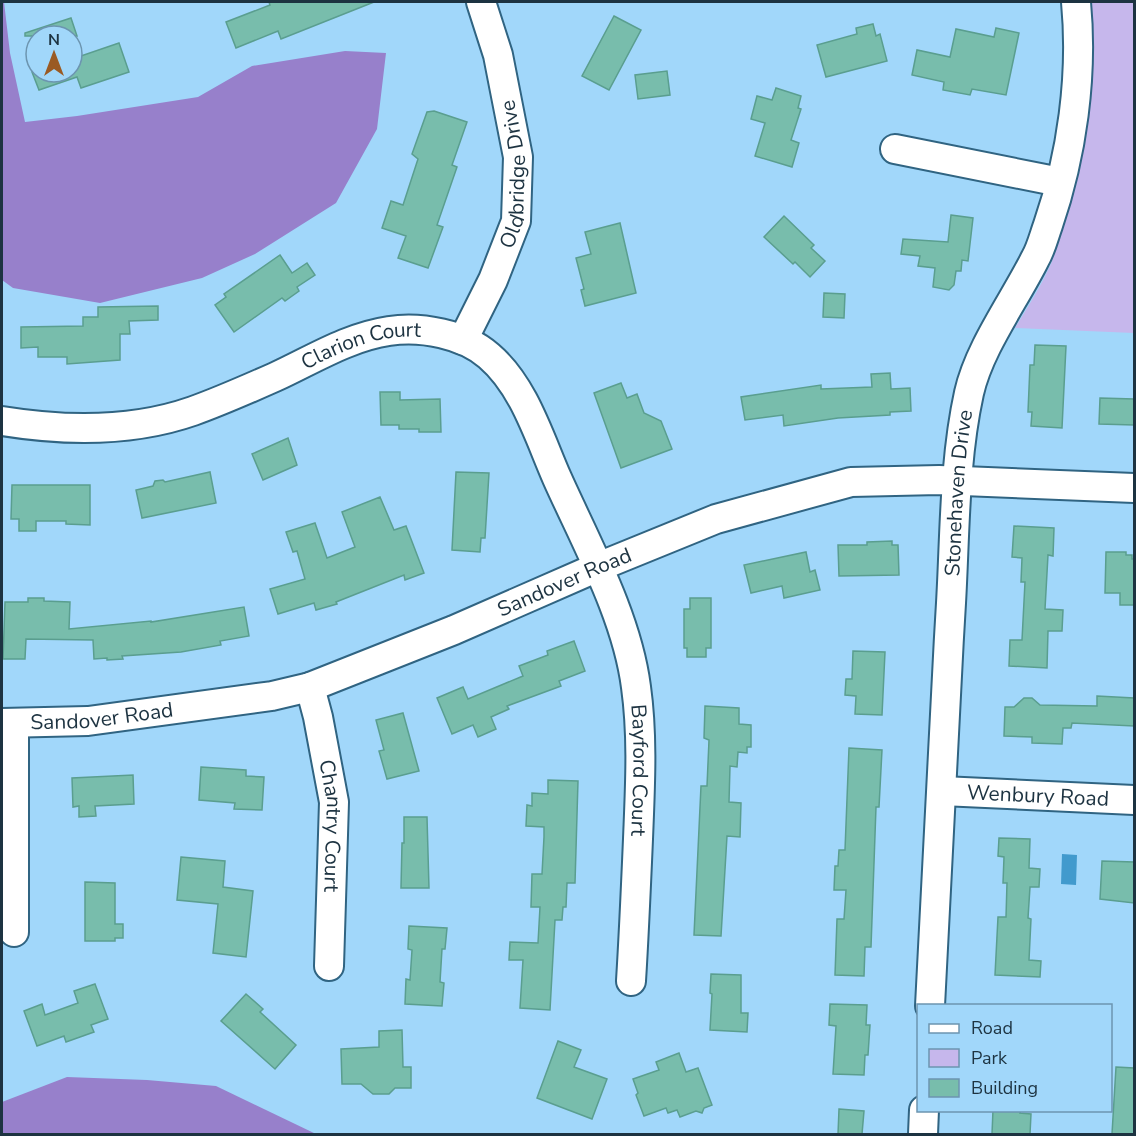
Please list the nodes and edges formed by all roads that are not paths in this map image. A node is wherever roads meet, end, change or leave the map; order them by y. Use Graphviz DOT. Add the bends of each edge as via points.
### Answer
graph roads {
  1 [pos="482,2"];
  2 [pos="1076,2"];
  3 [pos="895,149"];
  4 [pos="1060,183"];
  5 [pos="463,340"];
  6 [pos="2,421"];
  7 [pos="958,481"];
  8 [pos="1134,488"];
  9 [pos="598,567"];
  10 [pos="310,687"];
  11 [pos="8,723"];
  12 [pos="942,791"];
  13 [pos="1134,800"];
  14 [pos="14,932"];
  15 [pos="329,966"];
  16 [pos="632,981"];
  17 [pos="930,1004"];
  18 [pos="924,1112"];
  19 [pos="923,1134"];
  1 -- 5 [label="street, Oldbridge Drive" via="498,55 518,157 516,221"];
  2 -- 4 [label="street, Stonehaven Drive" via="1075,103"];
  3 -- 4 [label="street"];
  4 -- 7 [label="street, Stonehaven Drive" via="1037,256 975,371"];
  5 -- 6 [label="street, Clarion Court" via="410,328 386,331 341,344 191,412 139,424 86,428"];
  5 -- 9 [label="street, Clarion Court" via="489,355 510,379"];
  7 -- 8 [label="street, Sandover Road"];
  7 -- 9 [label="street, Sandover Road" via="851,482 716,519"];
  7 -- 12 [label="street, Stonehaven Drive"];
  9 -- 10 [label="street, Sandover Road"];
  9 -- 16 [label="street, Bayford Court" via="628,648 640,730"];
  10 -- 11 [label="street, Sandover Road" via="272,696 88,721"];
  10 -- 15 [label="street, Chantry Court" via="334,802"];
  11 -- 14 [label="street"];
  12 -- 13 [label="street, Wenbury Road"];
  12 -- 17 [label="street, Stonehaven Drive"];
  18 -- 19 [label="street"];
}
